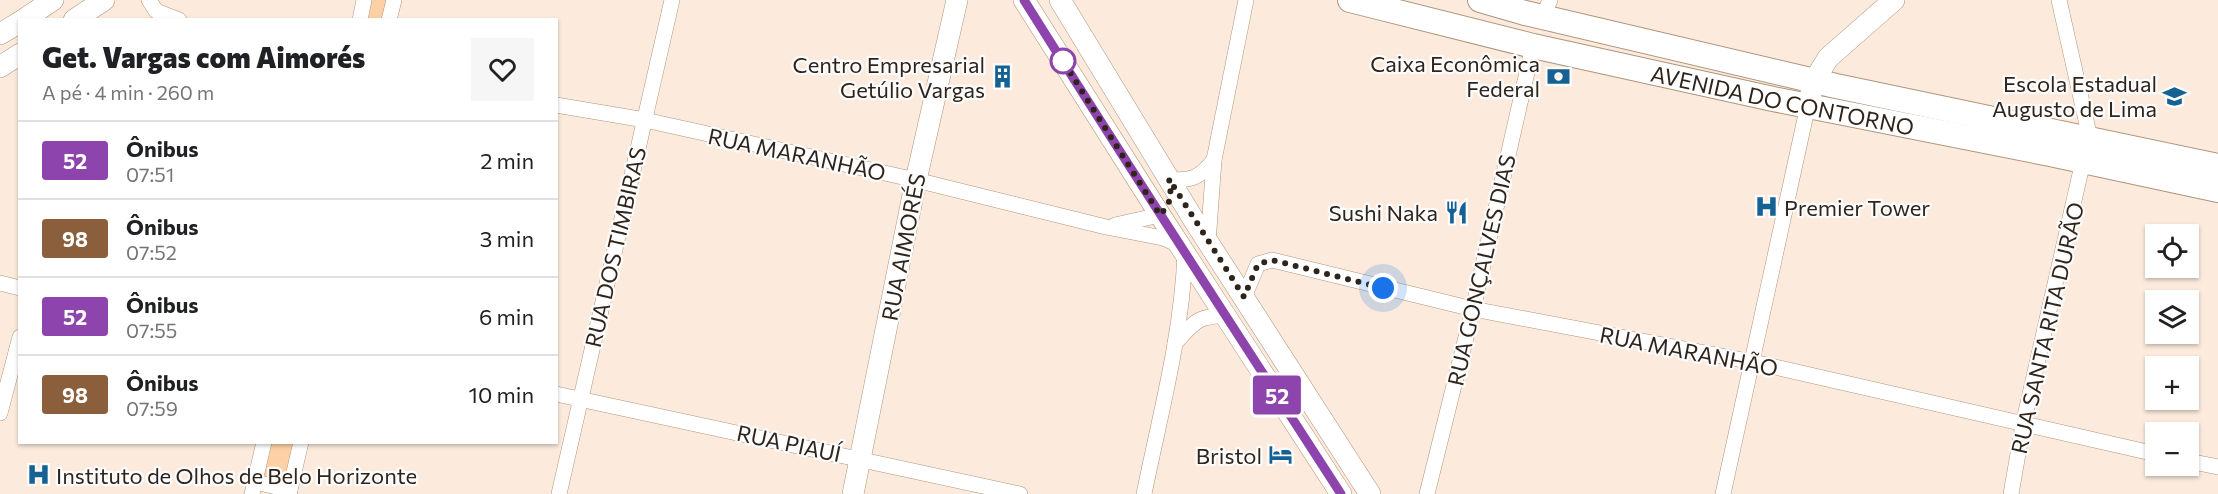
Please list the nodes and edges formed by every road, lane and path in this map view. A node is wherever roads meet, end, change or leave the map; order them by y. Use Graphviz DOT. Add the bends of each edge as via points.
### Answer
graph roads {
  1 [pos="104,0"];
  2 [pos="149,0"];
  3 [pos="364,0"];
  4 [pos="394,0"];
  5 [pos="672,0"];
  6 [pos="957,0"];
  7 [pos="1024,0"];
  8 [pos="1060,0"];
  9 [pos="1246,0"];
  10 [pos="1350,0"];
  11 [pos="1480,0"];
  12 [pos="1894,0"];
  13 [pos="2059,0"];
  14 [pos="1535,7"];
  15 [pos="81,13"];
  16 [pos="174,18"];
  17 [pos="360,18"];
  18 [pos="390,18"];
  19 [pos="18,21"];
  20 [pos="0,34"];
  21 [pos="1533,46"];
  22 [pos="18,55"];
  23 [pos="0,67"];
  24 [pos="1814,81"];
  25 [pos="558,105"];
  26 [pos="1808,105"];
  27 [pos="645,120"];
  28 [pos="2090,138"];
  29 [pos="1214,160"];
  30 [pos="2083,161"];
  31 [pos="2218,165"];
  32 [pos="1169,179"];
  33 [pos="916,180"];
  34 [pos="2218,190"];
  35 [pos="1160,215"];
  36 [pos="1106,227"];
  37 [pos="1208,243"];
  38 [pos="1182,249"];
  39 [pos="0,283"];
  40 [pos="1205,283"];
  41 [pos="18,288"];
  42 [pos="1244,297"];
  43 [pos="1473,309"];
  44 [pos="1227,315"];
  45 [pos="1175,343"];
  46 [pos="18,345"];
  47 [pos="1753,362"];
  48 [pos="558,393"];
  49 [pos="580,398"];
  50 [pos="0,414"];
  51 [pos="2023,425"];
  52 [pos="264,444"];
  53 [pos="301,444"];
  54 [pos="2145,451"];
  55 [pos="861,459"];
  56 [pos="2199,463"];
  57 [pos="2218,467"];
  58 [pos="254,488"];
  59 [pos="290,492"];
  60 [pos="559,494"];
  61 [pos="853,494"];
  62 [pos="1020,494"];
  63 [pos="1144,494"];
  64 [pos="1341,494"];
  65 [pos="1370,494"];
  66 [pos="1427,494"];
  67 [pos="1724,494"];
  68 [pos="2011,494"];
  1 -- 15 [label="main road"];
  2 -- 16 [label="street" via="156,11"];
  3 -- 17 [label="street"];
  4 -- 18 [label="street"];
  5 -- 27 [label="street, RUA DOS TIMBIRAS"];
  6 -- 33 [label="main road, RUA AIMORÉS"];
  7 -- 35 [label="main road"];
  8 -- 32 [label="main road"];
  9 -- 29 [label="street"];
  10 -- 21 [label="main road, AVENIDA DO CONTORNO"];
  11 -- 14 [label="main road, AVENIDA DO CONTORNO"];
  12 -- 24 [label="main road" via="1828,58"];
  13 -- 28 [label="street"];
  14 -- 24 [label="main road, AVENIDA DO CONTORNO"];
  19 -- 20 [label="main road"];
  21 -- 26 [label="main road, AVENIDA DO CONTORNO"];
  21 -- 43 [label="street, RUA GONÇALVES DIAS"];
  22 -- 23 [label="main road"];
  24 -- 26 [label="main road"];
  24 -- 28 [label="main road, AVENIDA DO CONTORNO"];
  25 -- 27 [label="street, RUA MARANHÃO"];
  26 -- 30 [label="main road, AVENIDA DO CONTORNO"];
  26 -- 47 [label="street"];
  27 -- 33 [label="street, RUA MARANHÃO"];
  27 -- 49 [label="street, RUA DOS TIMBIRAS"];
  28 -- 30 [label="street, RUA SANTA RITA DURÃO"];
  28 -- 31 [label="main road, AVENIDA DO CONTORNO"];
  29 -- 32 [label="street" via="1193,179"];
  29 -- 37 [label="street"];
  30 -- 34 [label="main road, AVENIDA DO CONTORNO"];
  30 -- 51 [label="street, RUA SANTA RITA DURÃO"];
  32 -- 35 [label="main road" via="1170,204"];
  32 -- 37 [label="main road"];
  33 -- 36 [label="street, RUA MARANHÃO"];
  33 -- 55 [label="main road, RUA AIMORÉS"];
  35 -- 36 [label="street, RUA MARANHÃO"];
  35 -- 38 [label="main road"];
  36 -- 38 [label="street, RUA MARANHÃO" via="1163,238"];
  37 -- 40 [label="main road"];
  37 -- 42 [label="main road"];
  38 -- 40 [label="main road"];
  38 -- 45 [label="street" via="1184,282"];
  39 -- 41 [label="street"];
  40 -- 44 [label="main road"];
  42 -- 43 [label="street, RUA MARANHÃO" via="1258,264 1272,260"];
  42 -- 65 [label="main road"];
  43 -- 47 [label="street, RUA MARANHÃO"];
  43 -- 66 [label="street, RUA GONÇALVES DIAS"];
  44 -- 45 [label="street" via="1205,316"];
  44 -- 64 [label="main road"];
  45 -- 63 [label="street"];
  46 -- 50 [label="street"];
  47 -- 51 [label="street, RUA MARANHÃO"];
  47 -- 67 [label="street"];
  48 -- 49 [label="street, RUA PIAUÍ"];
  49 -- 55 [label="street, RUA PIAUÍ"];
  49 -- 60 [label="street, RUA DOS TIMBIRAS"];
  51 -- 54 [label="street, RUA MARANHÃO"];
  51 -- 68 [label="street, RUA SANTA RITA DURÃO"];
  52 -- 58 [label="street"];
  53 -- 59 [label="street"];
  55 -- 61 [label="main road, RUA AIMORÉS"];
  55 -- 62 [label="street, RUA PIAUÍ"];
  56 -- 57 [label="street"];
  58 -- 59 [label="street"];
}
